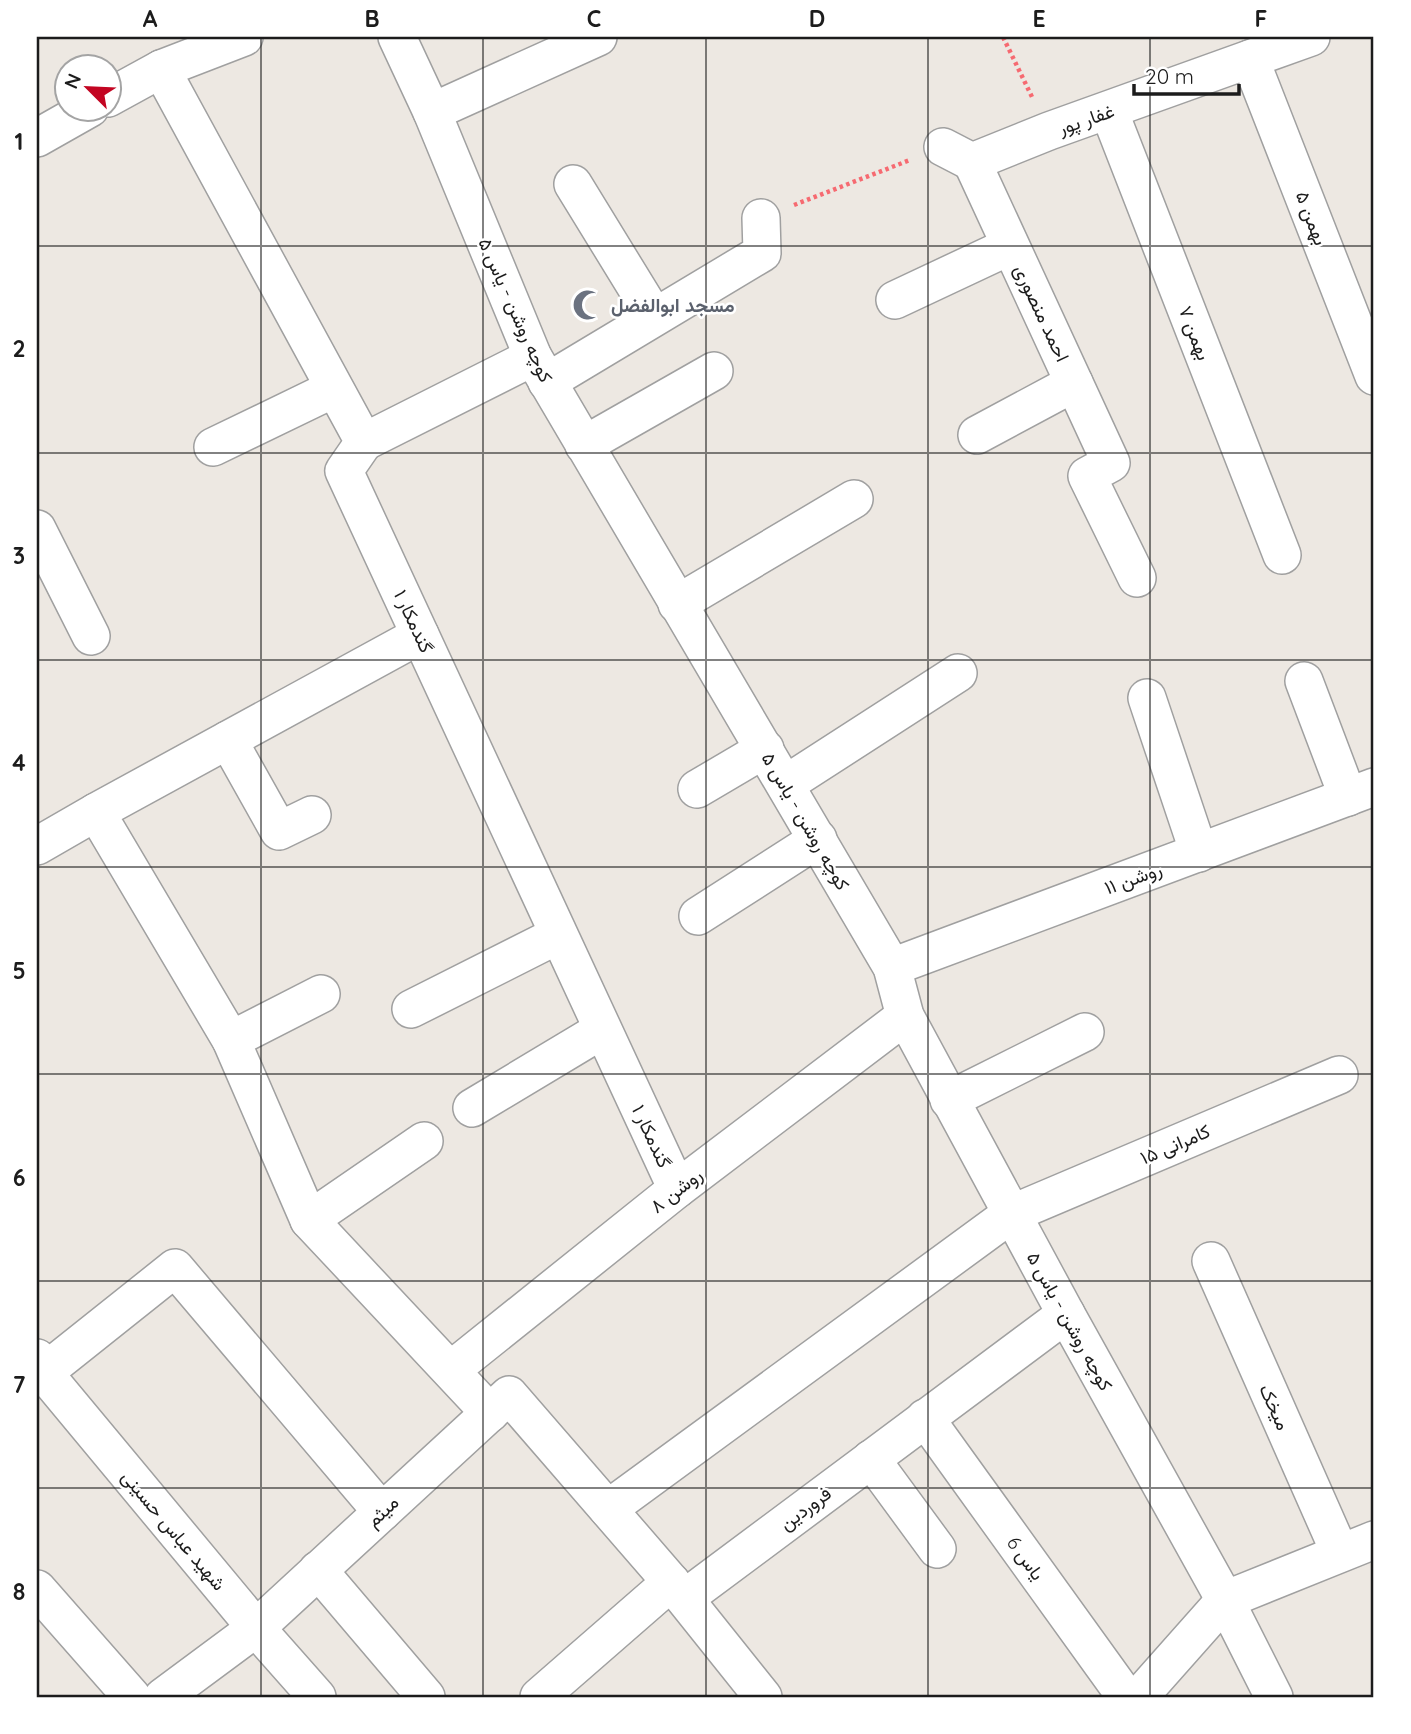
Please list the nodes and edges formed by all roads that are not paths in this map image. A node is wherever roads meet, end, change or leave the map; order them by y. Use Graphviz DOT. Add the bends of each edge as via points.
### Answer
graph roads {
  1 [pos="244,37"];
  2 [pos="397,37"];
  3 [pos="598,37"];
  4 [pos="1311,37"];
  5 [pos="1250,59"];
  6 [pos="161,69"];
  7 [pos="122,90"];
  8 [pos="1109,111"];
  9 [pos="432,112"];
  10 [pos="65,122"];
  11 [pos="37,138"];
  12 [pos="958,155"];
  13 [pos="573,184"];
  14 [pos="761,235"];
  15 [pos="1010,246"];
  16 [pos="895,300"];
  17 [pos="654,316"];
  18 [pos="540,369"];
  19 [pos="714,371"];
  20 [pos="1374,376"];
  21 [pos="1074,383"];
  22 [pos="334,389"];
  23 [pos="977,435"];
  24 [pos="364,442"];
  25 [pos="584,445"];
  26 [pos="213,447"];
  27 [pos="854,499"];
  28 [pos="37,529"];
  29 [pos="1282,555"];
  30 [pos="1138,578"];
  31 [pos="677,604"];
  32 [pos="420,635"];
  33 [pos="91,636"];
  34 [pos="958,673"];
  35 [pos="1304,681"];
  36 [pos="1147,698"];
  37 [pos="229,740"];
  38 [pos="765,749"];
  39 [pos="786,784"];
  40 [pos="697,789"];
  41 [pos="1361,792"];
  42 [pos="96,812"];
  43 [pos="312,815"];
  44 [pos="818,839"];
  45 [pos="37,846"];
  46 [pos="1199,853"];
  47 [pos="698,916"];
  48 [pos="558,935"];
  49 [pos="892,967"];
  50 [pos="321,994"];
  51 [pos="411,1009"];
  52 [pos="905,1016"];
  53 [pos="602,1030"];
  54 [pos="1085,1032"];
  55 [pos="231,1040"];
  56 [pos="1339,1075"];
  57 [pos="950,1100"];
  58 [pos="471,1108"];
  59 [pos="424,1141"];
  60 [pos="677,1189"];
  61 [pos="1011,1214"];
  62 [pos="310,1220"];
  63 [pos="1211,1261"];
  64 [pos="1066,1314"];
  65 [pos="39,1370"];
  66 [pos="451,1370"];
  67 [pos="500,1404"];
  68 [pos="925,1418"];
  69 [pos="871,1459"];
  70 [pos="608,1509"];
  71 [pos="382,1512"];
  72 [pos="1374,1539"];
  73 [pos="937,1549"];
  74 [pos="1340,1553"];
  75 [pos="318,1570"];
  76 [pos="37,1589"];
  77 [pos="678,1590"];
  78 [pos="1225,1600"];
  79 [pos="256,1628"];
  80 [pos="549,1694"];
  81 [pos="132,1697"];
  82 [pos="163,1697"];
  83 [pos="317,1697"];
  84 [pos="426,1697"];
  85 [pos="763,1697"];
  86 [pos="1126,1697"];
  87 [pos="1139,1697"];
  88 [pos="1274,1697"];
  1 -- 6 [label="street"];
  2 -- 9 [label="street, کوچه روشن - یاس ۵"];
  3 -- 9 [label="street"];
  4 -- 5 [label="street, غفار پور"];
  5 -- 8 [label="street, غفار پور"];
  5 -- 20 [label="street, بهمن ۵"];
  6 -- 7 [label="street"];
  6 -- 22 [label="street"];
  8 -- 12 [label="street, غفار پور"];
  8 -- 29 [label="street, بهمن ۷"];
  9 -- 18 [label="street, کوچه روشن - یاس ۵"];
  10 -- 11 [label="street"];
  12 -- 15 [label="street, احمد منصوری"];
  13 -- 17 [label="street"];
  14 -- 17 [label="street"];
  15 -- 16 [label="street"];
  15 -- 21 [label="street, احمد منصوری"];
  17 -- 18 [label="street"];
  18 -- 24 [label="street"];
  18 -- 25 [label="street, کوچه روشن - یاس ۵"];
  19 -- 25 [label="street"];
  21 -- 23 [label="street"];
  21 -- 30 [label="street, احمد منصوری" via="1111,463 1087,476"];
  22 -- 24 [label="street"];
  22 -- 26 [label="street"];
  24 -- 32 [label="street, گندمکار ۱" via="344,471"];
  25 -- 31 [label="street, کوچه روشن - یاس ۵"];
  27 -- 31 [label="street"];
  28 -- 33 [label="street"];
  31 -- 38 [label="street, کوچه روشن - یاس ۵"];
  32 -- 37 [label="street"];
  32 -- 48 [label="street, گندمکار ۱"];
  34 -- 39 [label="street"];
  35 -- 41 [label="street"];
  36 -- 46 [label="street"];
  37 -- 42 [label="street"];
  37 -- 43 [label="street" via="279,831"];
  38 -- 39 [label="street, کوچه روشن - یاس ۵"];
  38 -- 40 [label="street"];
  39 -- 44 [label="street, کوچه روشن - یاس ۵"];
  41 -- 46 [label="street, روشن ۱۱"];
  42 -- 45 [label="street"];
  42 -- 55 [label="street"];
  44 -- 47 [label="street"];
  44 -- 49 [label="street, کوچه روشن - یاس ۵"];
  46 -- 49 [label="street, روشن ۱۱"];
  48 -- 51 [label="street"];
  48 -- 53 [label="street, گندمکار ۱"];
  49 -- 52 [label="street, کوچه روشن - یاس ۵"];
  50 -- 55 [label="street"];
  52 -- 57 [label="street, کوچه روشن - یاس ۵"];
  52 -- 60 [label="street, روشن ۸"];
  53 -- 58 [label="street"];
  53 -- 60 [label="street, گندمکار ۱"];
  54 -- 57 [label="street"];
  55 -- 62 [label="street"];
  56 -- 61 [label="street, کامرانی ۱۵"];
  57 -- 61 [label="street, کوچه روشن - یاس ۵"];
  59 -- 62 [label="street"];
  60 -- 66 [label="street, روشن ۸"];
  61 -- 64 [label="street, کوچه روشن - یاس ۵"];
  61 -- 70 [label="street, کامرانی ۱۵"];
  62 -- 66 [label="street"];
  63 -- 74 [label="street, میخک"];
  64 -- 68 [label="street, فروردین"];
  64 -- 78 [label="street, کوچه روشن - یاس ۵"];
  65 -- 71 [label="street" via="175,1268"];
  65 -- 79 [label="street, شهید عباس حسینی"];
  66 -- 67 [label="street"];
  67 -- 70 [label="street"];
  67 -- 71 [label="street, میثم"];
  68 -- 69 [label="street, فروردین"];
  68 -- 86 [label="street, یاس 6"];
  69 -- 73 [label="street"];
  69 -- 77 [label="street, فروردین"];
  70 -- 77 [label="street"];
  71 -- 75 [label="street, میثم"];
  72 -- 74 [label="street"];
  74 -- 78 [label="street"];
  75 -- 79 [label="street, میثم"];
  75 -- 84 [label="street"];
  76 -- 81 [label="street"];
  77 -- 80 [label="street, فروردین"];
  77 -- 85 [label="street"];
  78 -- 87 [label="street"];
  78 -- 88 [label="street, کوچه روشن - یاس ۵"];
  79 -- 82 [label="street, میثم"];
  79 -- 83 [label="street, شهید عباس حسینی"];
}
